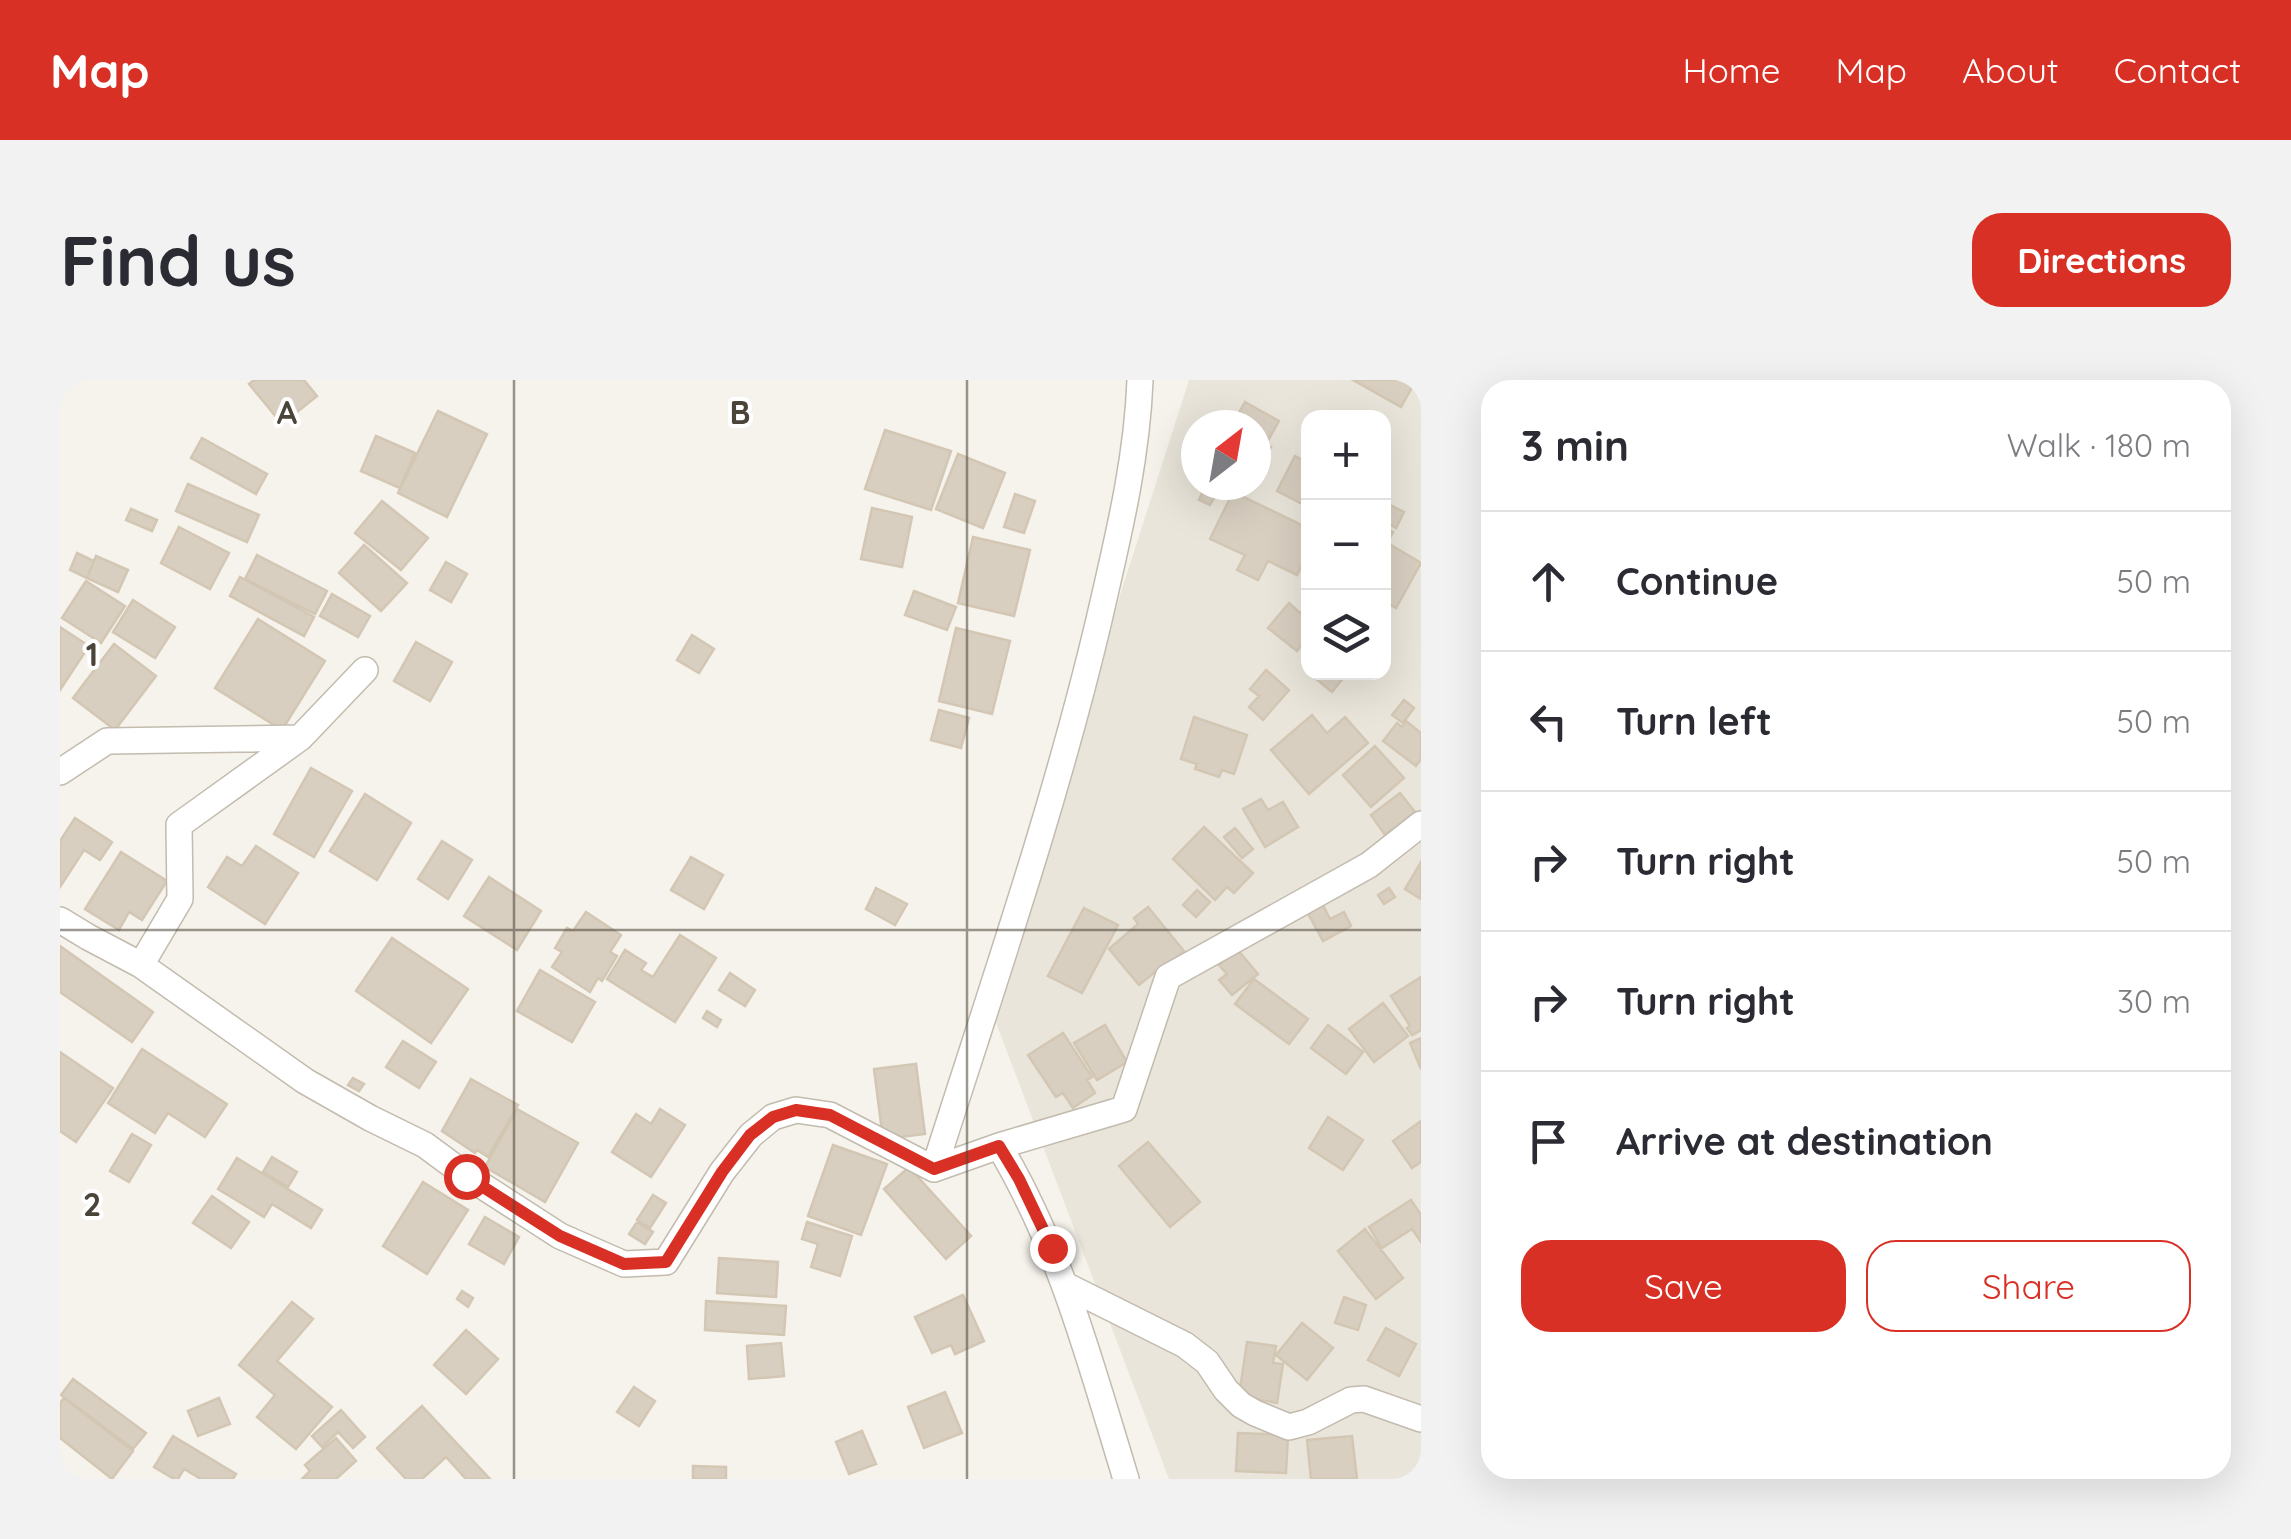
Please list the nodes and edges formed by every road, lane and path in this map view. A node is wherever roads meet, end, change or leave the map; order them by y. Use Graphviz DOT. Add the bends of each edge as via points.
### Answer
graph roads {
  1 [pos="1140,380"];
  2 [pos="366,670"];
  3 [pos="300,738"];
  4 [pos="60,772"];
  5 [pos="1421,824"];
  6 [pos="60,920"];
  7 [pos="140,965"];
  8 [pos="999,1146"];
  9 [pos="934,1169"];
  10 [pos="1064,1285"];
  11 [pos="1421,1418"];
  12 [pos="1126,1479"];
  1 -- 9 [label="street" via="1122,520 1088,668"];
  2 -- 3 [label="street"];
  3 -- 4 [label="street" via="107,741"];
  3 -- 7 [label="street" via="179,824 180,900"];
  5 -- 8 [label="street" via="1369,865 1168,977 1124,1109"];
  6 -- 7 [label="street"];
  7 -- 9 [label="street" via="305,1080 425,1145 560,1236 624,1264 666,1262 722,1172 773,1117 796,1110 830,1115"];
  8 -- 9 [label="street"];
  8 -- 10 [label="street"];
  10 -- 11 [label="street" via="1185,1345 1242,1405 1289,1427 1364,1399"];
  10 -- 12 [label="street"];
}
